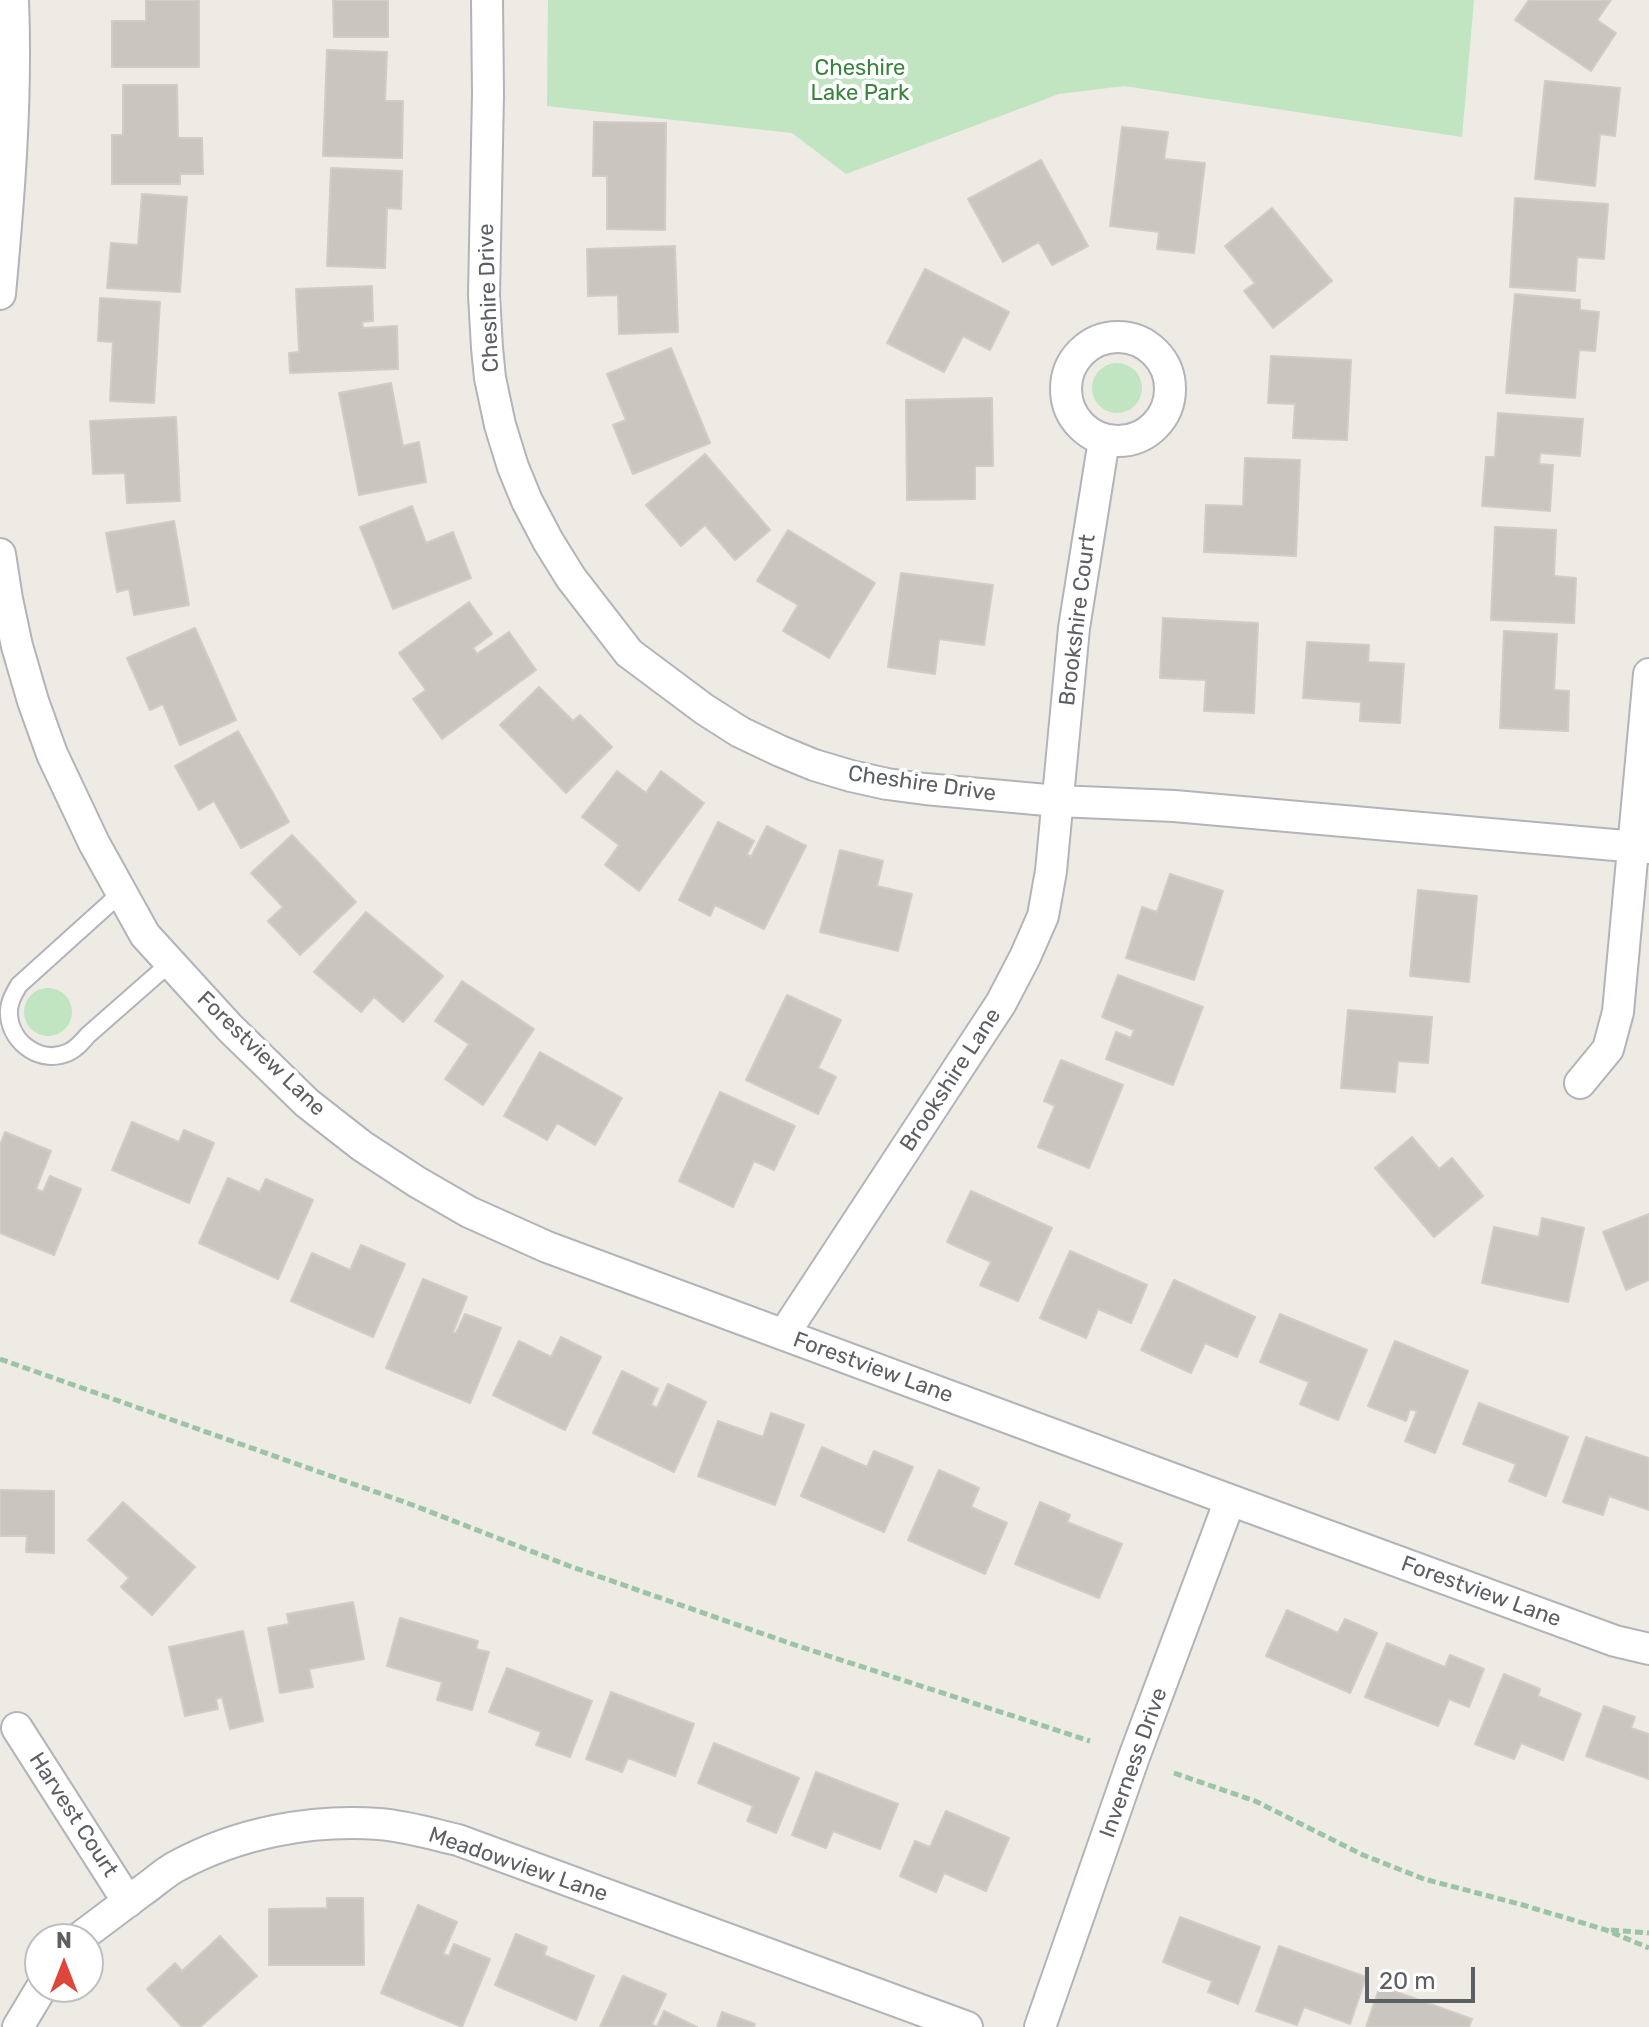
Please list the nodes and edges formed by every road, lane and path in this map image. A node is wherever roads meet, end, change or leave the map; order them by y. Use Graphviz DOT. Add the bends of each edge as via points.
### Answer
graph roads {
  1 [pos="13,0"];
  2 [pos="487,0"];
  3 [pos="0,294"];
  4 [pos="1104,440"];
  5 [pos="0,554"];
  6 [pos="1649,674"];
  7 [pos="1058,801"];
  8 [pos="1641,847"];
  9 [pos="121,893"];
  10 [pos="170,963"];
  11 [pos="1580,1083"];
  12 [pos="784,1334"];
  13 [pos="0,1359"];
  14 [pos="1230,1500"];
  15 [pos="1649,1649"];
  16 [pos="17,1728"];
  17 [pos="1090,1741"];
  18 [pos="1174,1773"];
  19 [pos="128,1902"];
  20 [pos="100,1923"];
  21 [pos="1606,1930"];
  22 [pos="1649,1933"];
  23 [pos="1649,1948"];
  24 [pos="32,2003"];
  25 [pos="18,2027"];
  26 [pos="967,2027"];
  27 [pos="1040,2027"];
  1 -- 3 [label="street" via="10,188"];
  2 -- 7 [label="street, Cheshire Drive" via="484,295 490,378 518,479 571,578 629,653 704,709 780,751 887,784"];
  4 -- 7 [label="street, Brookshire Court" via="1074,628"];
  5 -- 9 [label="street, Forestview Lane" via="33,701 52,754"];
  6 -- 8 [label="street"];
  7 -- 8 [label="street, Cheshire Drive" via="1174,806"];
  7 -- 12 [label="street, Brookshire Lane" via="1043,916 1025,957 1001,1003"];
  8 -- 11 [label="street" via="1618,1012 1608,1049"];
  9 -- 10 [label="street, Forestview Lane" via="145,935"];
  9 -- 10 [label="lane" via="19,985 8,1012 18,1039 40,1054 67,1053"];
  10 -- 12 [label="street, Forestview Lane" via="307,1103 417,1182 547,1247"];
  12 -- 14 [label="street, Forestview Lane"];
  13 -- 17 [label="path" via="587,1572"];
  14 -- 15 [label="street, Forestview Lane"];
  14 -- 27 [label="street, Inverness Drive"];
  16 -- 19 [label="street, Harvest Court"];
  18 -- 21 [label="path" via="1255,1801 1424,1879"];
  19 -- 20 [label="street, Meadowview Lane"];
  19 -- 26 [label="street, Meadowview Lane" via="175,1867 245,1838 299,1826 381,1824 458,1840"];
  21 -- 22 [label="path"];
  21 -- 23 [label="path"];
  24 -- 25 [label="street"];
}
